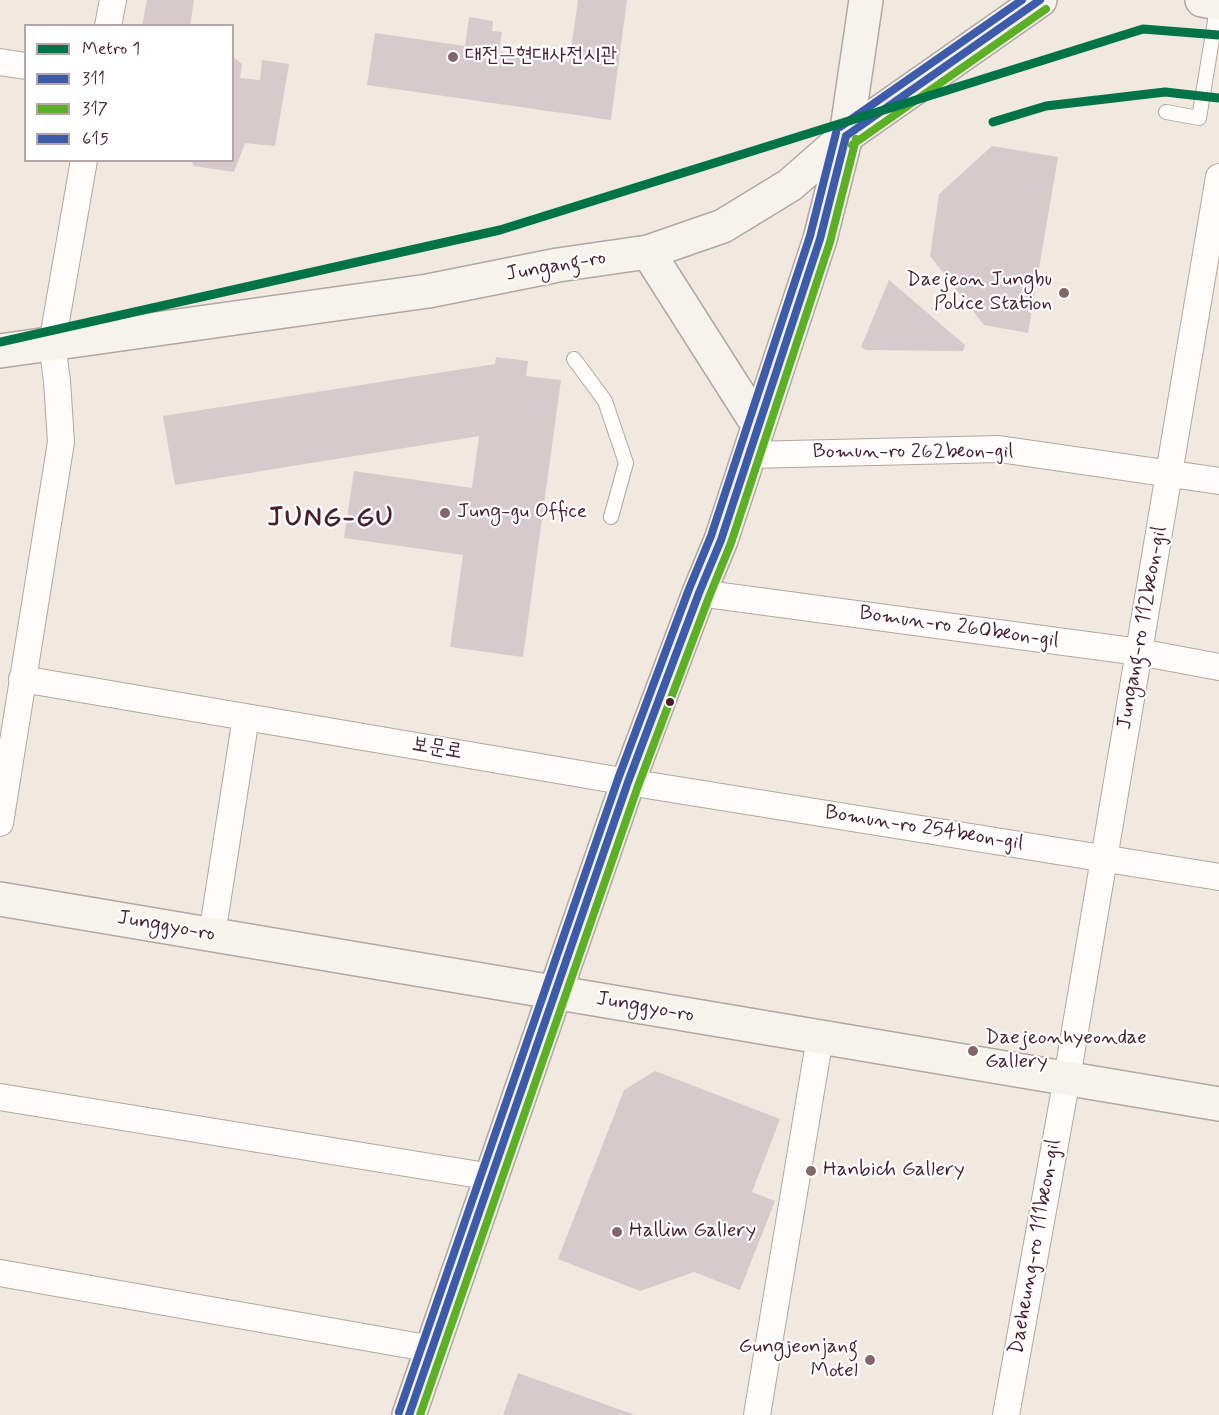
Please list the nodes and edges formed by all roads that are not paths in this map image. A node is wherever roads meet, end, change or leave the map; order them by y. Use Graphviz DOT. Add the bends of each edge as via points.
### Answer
graph roads {
  1 [pos="113,0"];
  2 [pos="866,0"];
  3 [pos="1040,0"];
  4 [pos="1202,0"];
  5 [pos="1219,3"];
  6 [pos="108,24"];
  7 [pos="0,62"];
  8 [pos="24,66"];
  9 [pos="1166,112"];
  10 [pos="846,136"];
  11 [pos="84,162"];
  12 [pos="1219,177"];
  13 [pos="648,252"];
  14 [pos="1211,266"];
  15 [pos="52,344"];
  16 [pos="0,351"];
  17 [pos="574,359"];
  18 [pos="754,440"];
  19 [pos="1169,474"];
  20 [pos="1219,481"];
  21 [pos="611,517"];
  22 [pos="699,593"];
  23 [pos="1139,652"];
  24 [pos="1219,667"];
  25 [pos="22,679"];
  26 [pos="246,717"];
  27 [pos="628,782"];
  28 [pos="0,823"];
  29 [pos="1104,858"];
  30 [pos="1219,878"];
  31 [pos="0,899"];
  32 [pos="212,935"];
  33 [pos="555,993"];
  34 [pos="820,1037"];
  35 [pos="1066,1078"];
  36 [pos="0,1097"];
  37 [pos="1219,1104"];
  38 [pos="492,1177"];
  39 [pos="0,1273"];
  40 [pos="432,1349"];
  41 [pos="409,1415"];
  42 [pos="757,1415"];
  43 [pos="1006,1415"];
  1 -- 6 [label="street"];
  2 -- 10 [label="main road"];
  3 -- 10 [label="main road, Jungang-ro"];
  4 -- 5 [label="main road"];
  5 -- 9 [label="lane" via="1199,118"];
  7 -- 8 [label="street"];
  10 -- 13 [label="main road, Jungang-ro" via="789,185 723,226"];
  10 -- 18 [label="main road" via="820,239"];
  11 -- 15 [label="street"];
  12 -- 14 [label="street, Jungang-ro 112beon-gil"];
  13 -- 15 [label="main road, Jungang-ro" via="428,291"];
  13 -- 18 [label="main road"];
  14 -- 19 [label="street, Jungang-ro 112beon-gil"];
  15 -- 16 [label="main road, Jungang-ro"];
  15 -- 25 [label="street" via="61,442"];
  17 -- 21 [label="lane" via="605,401 626,464"];
  18 -- 19 [label="street, Bomun-ro 262beon-gil" via="999,449"];
  18 -- 22 [label="main road"];
  19 -- 20 [label="street, Bomun-ro 262beon-gil"];
  19 -- 23 [label="street, Jungang-ro 112beon-gil"];
  22 -- 23 [label="street, Bomun-ro 260beon-gil"];
  22 -- 27 [label="main road"];
  23 -- 24 [label="street, Bomun-ro 260beon-gil"];
  23 -- 29 [label="street, Jungang-ro 112beon-gil"];
  25 -- 26 [label="street, 보문로"];
  25 -- 28 [label="street"];
  26 -- 27 [label="street, 보문로"];
  26 -- 32 [label="street"];
  27 -- 29 [label="street, Bomun-ro 254beon-gil"];
  27 -- 33 [label="main road"];
  29 -- 30 [label="street, Bomun-ro 254beon-gil"];
  29 -- 35 [label="street, Jungang-ro 112beon-gil"];
  31 -- 32 [label="main road, Junggyo-ro"];
  32 -- 33 [label="main road, Junggyo-ro"];
  33 -- 34 [label="main road, Junggyo-ro"];
  33 -- 38 [label="main road"];
  34 -- 35 [label="main road, Junggyo-ro"];
  34 -- 42 [label="street"];
  35 -- 37 [label="main road, Junggyo-ro"];
  35 -- 43 [label="street, Daeheung-ro 111beon-gil"];
  36 -- 38 [label="street"];
  38 -- 40 [label="main road"];
  39 -- 40 [label="street"];
  40 -- 41 [label="main road"];
}
